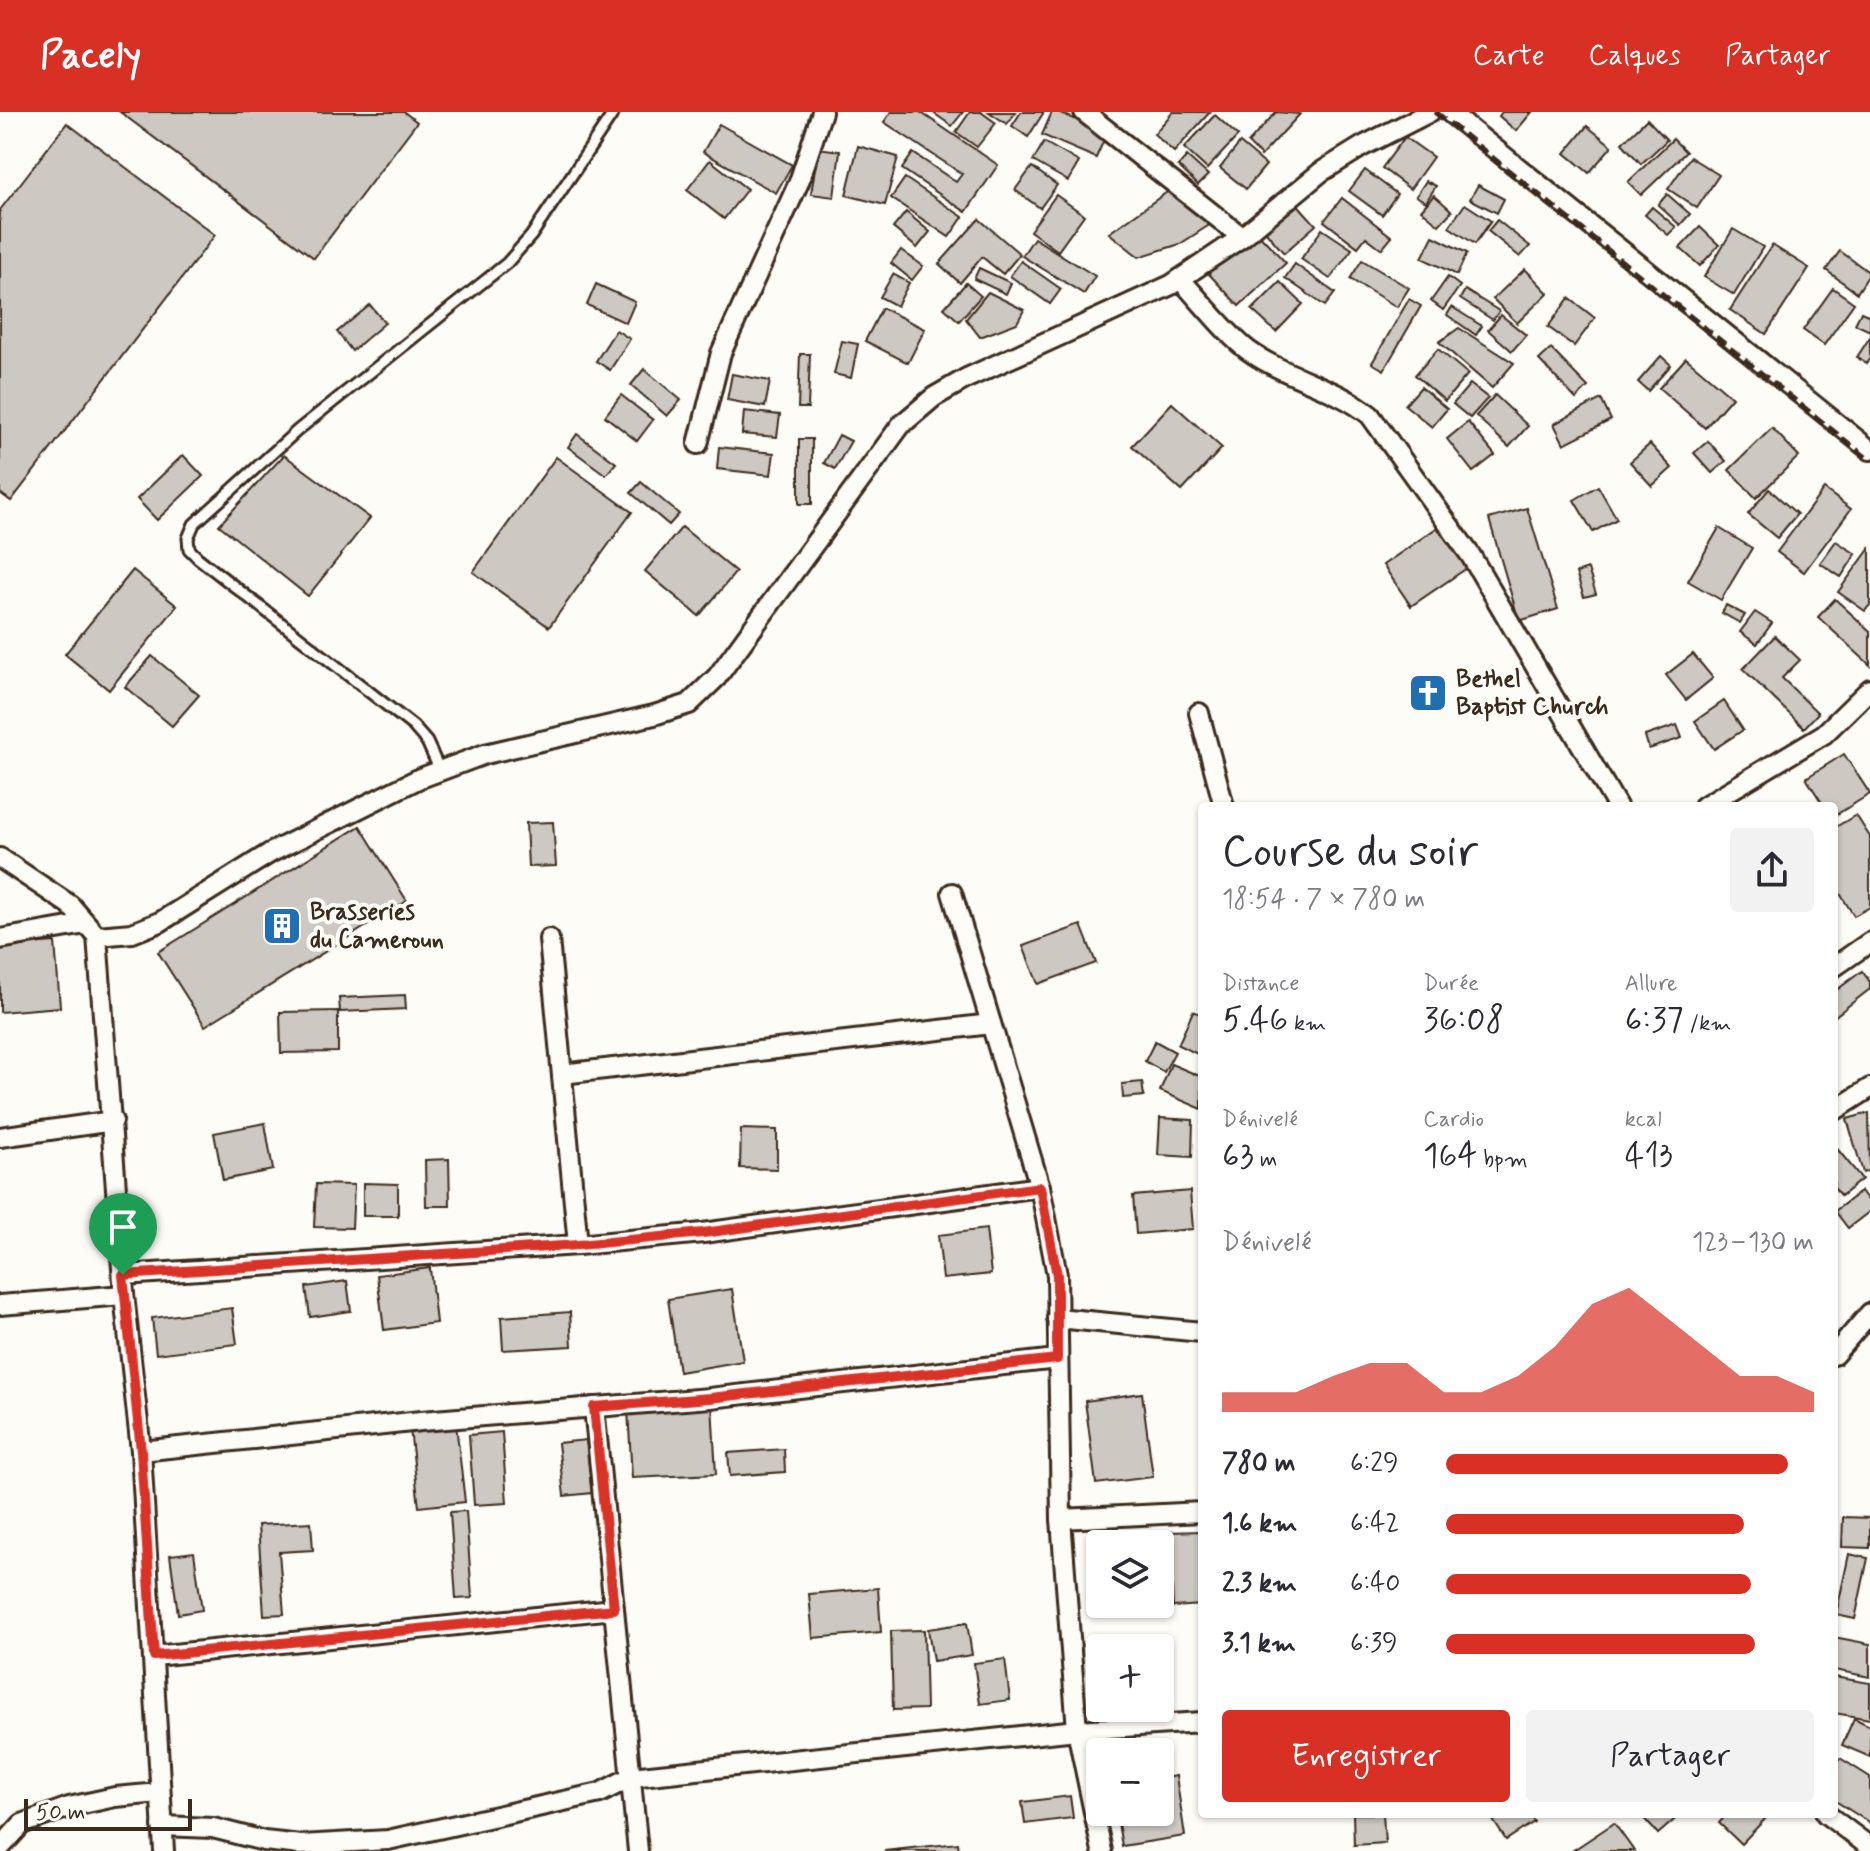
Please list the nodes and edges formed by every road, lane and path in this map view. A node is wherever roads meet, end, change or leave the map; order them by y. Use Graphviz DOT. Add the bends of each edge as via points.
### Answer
graph roads {
  1 [pos="614,112"];
  2 [pos="822,112"];
  3 [pos="1084,112"];
  4 [pos="1430,112"];
  5 [pos="1449,112"];
  6 [pos="1242,237"];
  7 [pos="1180,279"];
  8 [pos="698,444"];
  9 [pos="1870,450"];
  10 [pos="1870,689"];
  11 [pos="1199,713"];
  12 [pos="440,771"];
  13 [pos="1223,802"];
  14 [pos="1615,802"];
  15 [pos="1711,802"];
  16 [pos="0,858"];
  17 [pos="952,893"];
  18 [pos="92,930"];
  19 [pos="0,939"];
  20 [pos="549,939"];
  21 [pos="1870,942"];
  22 [pos="1838,964"];
  23 [pos="991,1024"];
  24 [pos="562,1074"];
  25 [pos="1870,1088"];
  26 [pos="1838,1108"];
  27 [pos="113,1121"];
  28 [pos="0,1137"];
  29 [pos="1040,1187"];
  30 [pos="578,1245"];
  31 [pos="123,1275"];
  32 [pos="124,1295"];
  33 [pos="0,1305"];
  34 [pos="1870,1313"];
  35 [pos="1057,1318"];
  36 [pos="1198,1332"];
  37 [pos="1838,1350"];
  38 [pos="1057,1359"];
  39 [pos="594,1407"];
  40 [pos="141,1451"];
  41 [pos="1198,1512"];
  42 [pos="1061,1519"];
  43 [pos="614,1609"];
  44 [pos="154,1656"];
  45 [pos="1198,1722"];
  46 [pos="1077,1730"];
  47 [pos="631,1777"];
  48 [pos="160,1793"];
  49 [pos="1831,1818"];
  50 [pos="162,1826"];
  51 [pos="333,1847"];
  52 [pos="1870,1847"];
  53 [pos="0,1848"];
  54 [pos="164,1851"];
  55 [pos="638,1851"];
  56 [pos="1102,1851"];
  1 -- 12 [label="lane" via="507,263 298,430 194,524 188,538 189,549 198,558 413,726"];
  2 -- 8 [label="street" via="799,182 721,353"];
  3 -- 6 [label="street"];
  4 -- 6 [label="street" via="1321,172"];
  5 -- 9 [label="street"];
  6 -- 7 [label="street"];
  7 -- 12 [label="street" via="967,378 901,425 717,677 689,704 485,754"];
  7 -- 14 [label="street" via="1248,350 1353,401 1370,415 1471,556"];
  10 -- 15 [label="street" via="1824,734"];
  11 -- 13 [label="street"];
  12 -- 18 [label="street" via="270,853 160,922 132,933"];
  16 -- 18 [label="street" via="70,905"];
  17 -- 23 [label="street"];
  18 -- 19 [label="street"];
  18 -- 27 [label="street"];
  20 -- 24 [label="street"];
  21 -- 22 [label="street"];
  23 -- 24 [label="street"];
  23 -- 29 [label="street"];
  24 -- 30 [label="street"];
  25 -- 26 [label="street"];
  27 -- 28 [label="street"];
  27 -- 31 [label="street"];
  29 -- 30 [label="street"];
  29 -- 35 [label="street" via="1057,1275"];
  30 -- 31 [label="street"];
  31 -- 32 [label="street"];
  32 -- 33 [label="street"];
  32 -- 40 [label="street"];
  34 -- 37 [label="street"];
  35 -- 36 [label="street"];
  35 -- 38 [label="street"];
  38 -- 39 [label="street"];
  38 -- 42 [label="street"];
  39 -- 40 [label="street"];
  39 -- 43 [label="street"];
  40 -- 44 [label="street"];
  41 -- 42 [label="street"];
  42 -- 46 [label="street"];
  43 -- 44 [label="street"];
  43 -- 47 [label="street"];
  44 -- 48 [label="street"];
  45 -- 46 [label="street"];
  46 -- 47 [label="street"];
  46 -- 56 [label="street"];
  47 -- 51 [label="street" via="600,1793 388,1840"];
  47 -- 55 [label="street"];
  48 -- 50 [label="street"];
  48 -- 53 [label="street" via="69,1807 22,1824"];
  49 -- 52 [label="street"];
  50 -- 51 [label="street" via="213,1828 264,1841"];
  50 -- 54 [label="street"];
}
